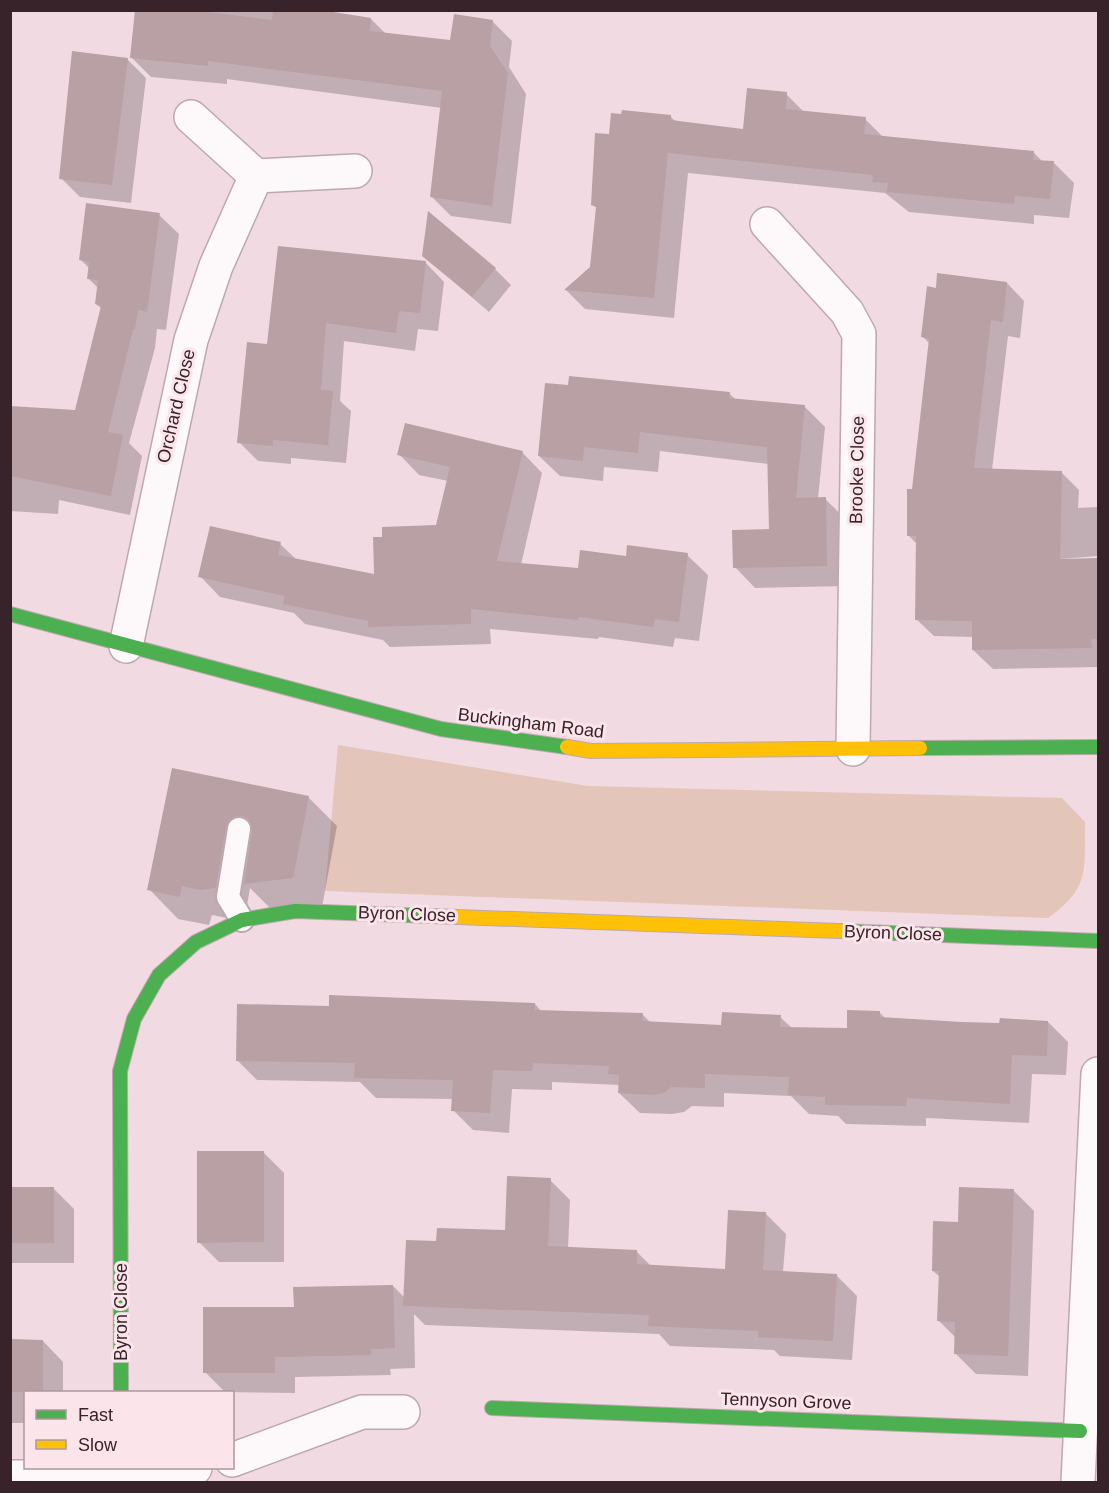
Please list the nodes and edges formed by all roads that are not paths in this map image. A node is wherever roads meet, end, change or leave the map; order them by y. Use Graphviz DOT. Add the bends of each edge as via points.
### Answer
graph roads {
  1 [pos="191,117"];
  2 [pos="355,171"];
  3 [pos="256,176"];
  4 [pos="767,224"];
  5 [pos="10,614"];
  6 [pos="126,646"];
  7 [pos="1098,747"];
  8 [pos="853,749"];
  9 [pos="239,829"];
  10 [pos="242,920"];
  11 [pos="1098,941"];
  12 [pos="1098,1074"];
  13 [pos="121,1391"];
  14 [pos="492,1408"];
  15 [pos="403,1412"];
  16 [pos="1080,1431"];
  17 [pos="234,1459"];
  18 [pos="166,1469"];
  19 [pos="122,1472"];
  20 [pos="10,1477"];
  21 [pos="1078,1482"];
  1 -- 3 [label="street"];
  2 -- 3 [label="street"];
  3 -- 6 [label="street, Orchard Close" via="216,266 191,340"];
  4 -- 8 [label="street, Brooke Close" via="847,312 859,334"];
  5 -- 6 [label="street, Buckingham Road"];
  6 -- 8 [label="street, Buckingham Road" via="441,729 591,751"];
  7 -- 8 [label="street, Buckingham Road"];
  9 -- 10 [label="lane" via="228,897"];
  10 -- 11 [label="street, Byron Close" via="295,911"];
  10 -- 13 [label="street, Byron Close" via="196,942 159,975 134,1019 120,1071"];
  12 -- 16 [label="street"];
  14 -- 16 [label="street, Tennyson Grove"];
  15 -- 17 [label="street" via="362,1412"];
  16 -- 21 [label="street"];
  18 -- 19 [label="street"];
  19 -- 20 [label="street"];
}
